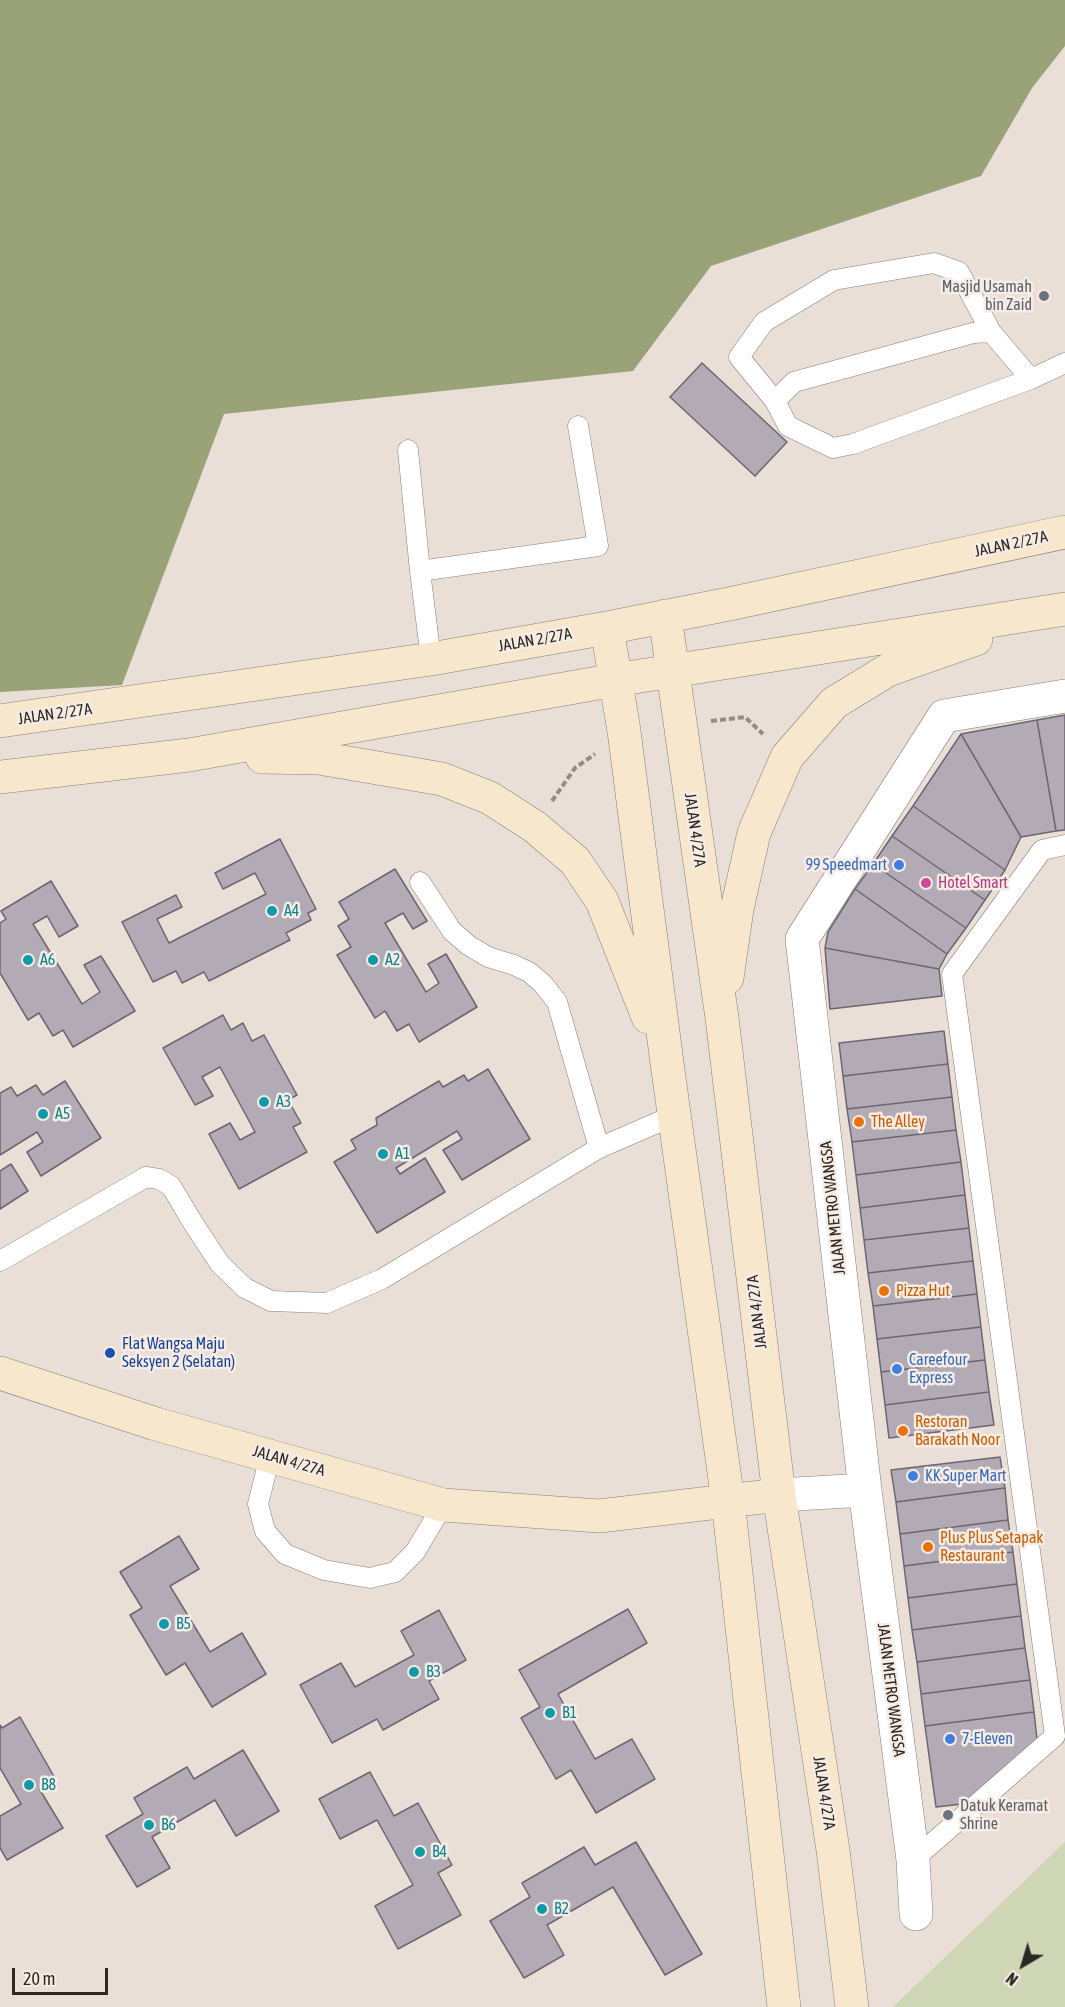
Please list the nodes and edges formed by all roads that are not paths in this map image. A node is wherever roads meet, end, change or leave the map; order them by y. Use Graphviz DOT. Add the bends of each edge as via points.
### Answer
graph roads {
  1 [pos="991,332"];
  2 [pos="1065,363"];
  3 [pos="1031,379"];
  4 [pos="775,401"];
  5 [pos="578,426"];
  6 [pos="408,450"];
  7 [pos="1065,532"];
  8 [pos="420,572"];
  9 [pos="1061,610"];
  10 [pos="665,616"];
  11 [pos="608,628"];
  12 [pos="431,659"];
  13 [pos="673,672"];
  14 [pos="615,680"];
  15 [pos="1065,696"];
  16 [pos="0,721"];
  17 [pos="189,755"];
  18 [pos="0,777"];
  19 [pos="1065,845"];
  20 [pos="420,882"];
  21 [pos="722,1018"];
  22 [pos="667,1063"];
  23 [pos="675,1115"];
  24 [pos="599,1148"];
  25 [pos="0,1261"];
  26 [pos="0,1373"];
  27 [pos="270,1456"];
  28 [pos="865,1490"];
  29 [pos="779,1495"];
  30 [pos="728,1501"];
  31 [pos="443,1505"];
  32 [pos="913,1860"];
  33 [pos="916,1914"];
  34 [pos="784,2007"];
  35 [pos="852,2007"];
  1 -- 3 [label="lane"];
  1 -- 4 [label="lane" via="973,333 794,382"];
  1 -- 4 [label="lane" via="959,272 934,262 834,280 764,322 739,357"];
  2 -- 3 [label="lane"];
  3 -- 4 [label="lane" via="833,448 788,426"];
  5 -- 8 [label="lane" via="598,546"];
  6 -- 8 [label="lane"];
  7 -- 10 [label="street, JALAN 2/27A"];
  8 -- 12 [label="lane"];
  9 -- 13 [label="street"];
  9 -- 21 [label="street" via="888,670 834,703 787,758 754,833 737,909"];
  10 -- 11 [label="street, JALAN 2/27A"];
  10 -- 13 [label="street, JALAN 4/27A"];
  11 -- 12 [label="street, JALAN 2/27A"];
  11 -- 14 [label="street"];
  12 -- 16 [label="street, JALAN 2/27A"];
  13 -- 14 [label="street"];
  13 -- 21 [label="street, JALAN 4/27A"];
  14 -- 17 [label="street"];
  14 -- 22 [label="street"];
  15 -- 28 [label="street, JALAN METRO WANGSA" via="944,716 802,939"];
  17 -- 18 [label="street"];
  17 -- 22 [label="street" via="319,758 442,779 490,798 535,827 575,861 602,901"];
  19 -- 32 [label="lane" via="1042,850 952,974 1056,1736"];
  20 -- 24 [label="lane" via="452,931 488,957 529,972 556,1002"];
  21 -- 29 [label="street, JALAN 4/27A"];
  22 -- 23 [label="street"];
  23 -- 24 [label="lane"];
  23 -- 30 [label="street"];
  24 -- 25 [label="lane" via="382,1279 327,1303 271,1301 245,1288 220,1264 171,1186 146,1177"];
  26 -- 27 [label="street, JALAN 4/27A"];
  27 -- 31 [label="street, JALAN 4/27A"];
  27 -- 31 [label="lane" via="258,1504 265,1531 285,1554 324,1570 370,1578 395,1572 415,1552"];
  28 -- 29 [label="street"];
  28 -- 32 [label="street, JALAN METRO WANGSA"];
  29 -- 30 [label="street, JALAN 4/27A"];
  29 -- 35 [label="street, JALAN 4/27A" via="833,1850"];
  30 -- 31 [label="street, JALAN 4/27A" via="599,1516"];
  30 -- 34 [label="street"];
  32 -- 33 [label="street, JALAN METRO WANGSA"];
}
